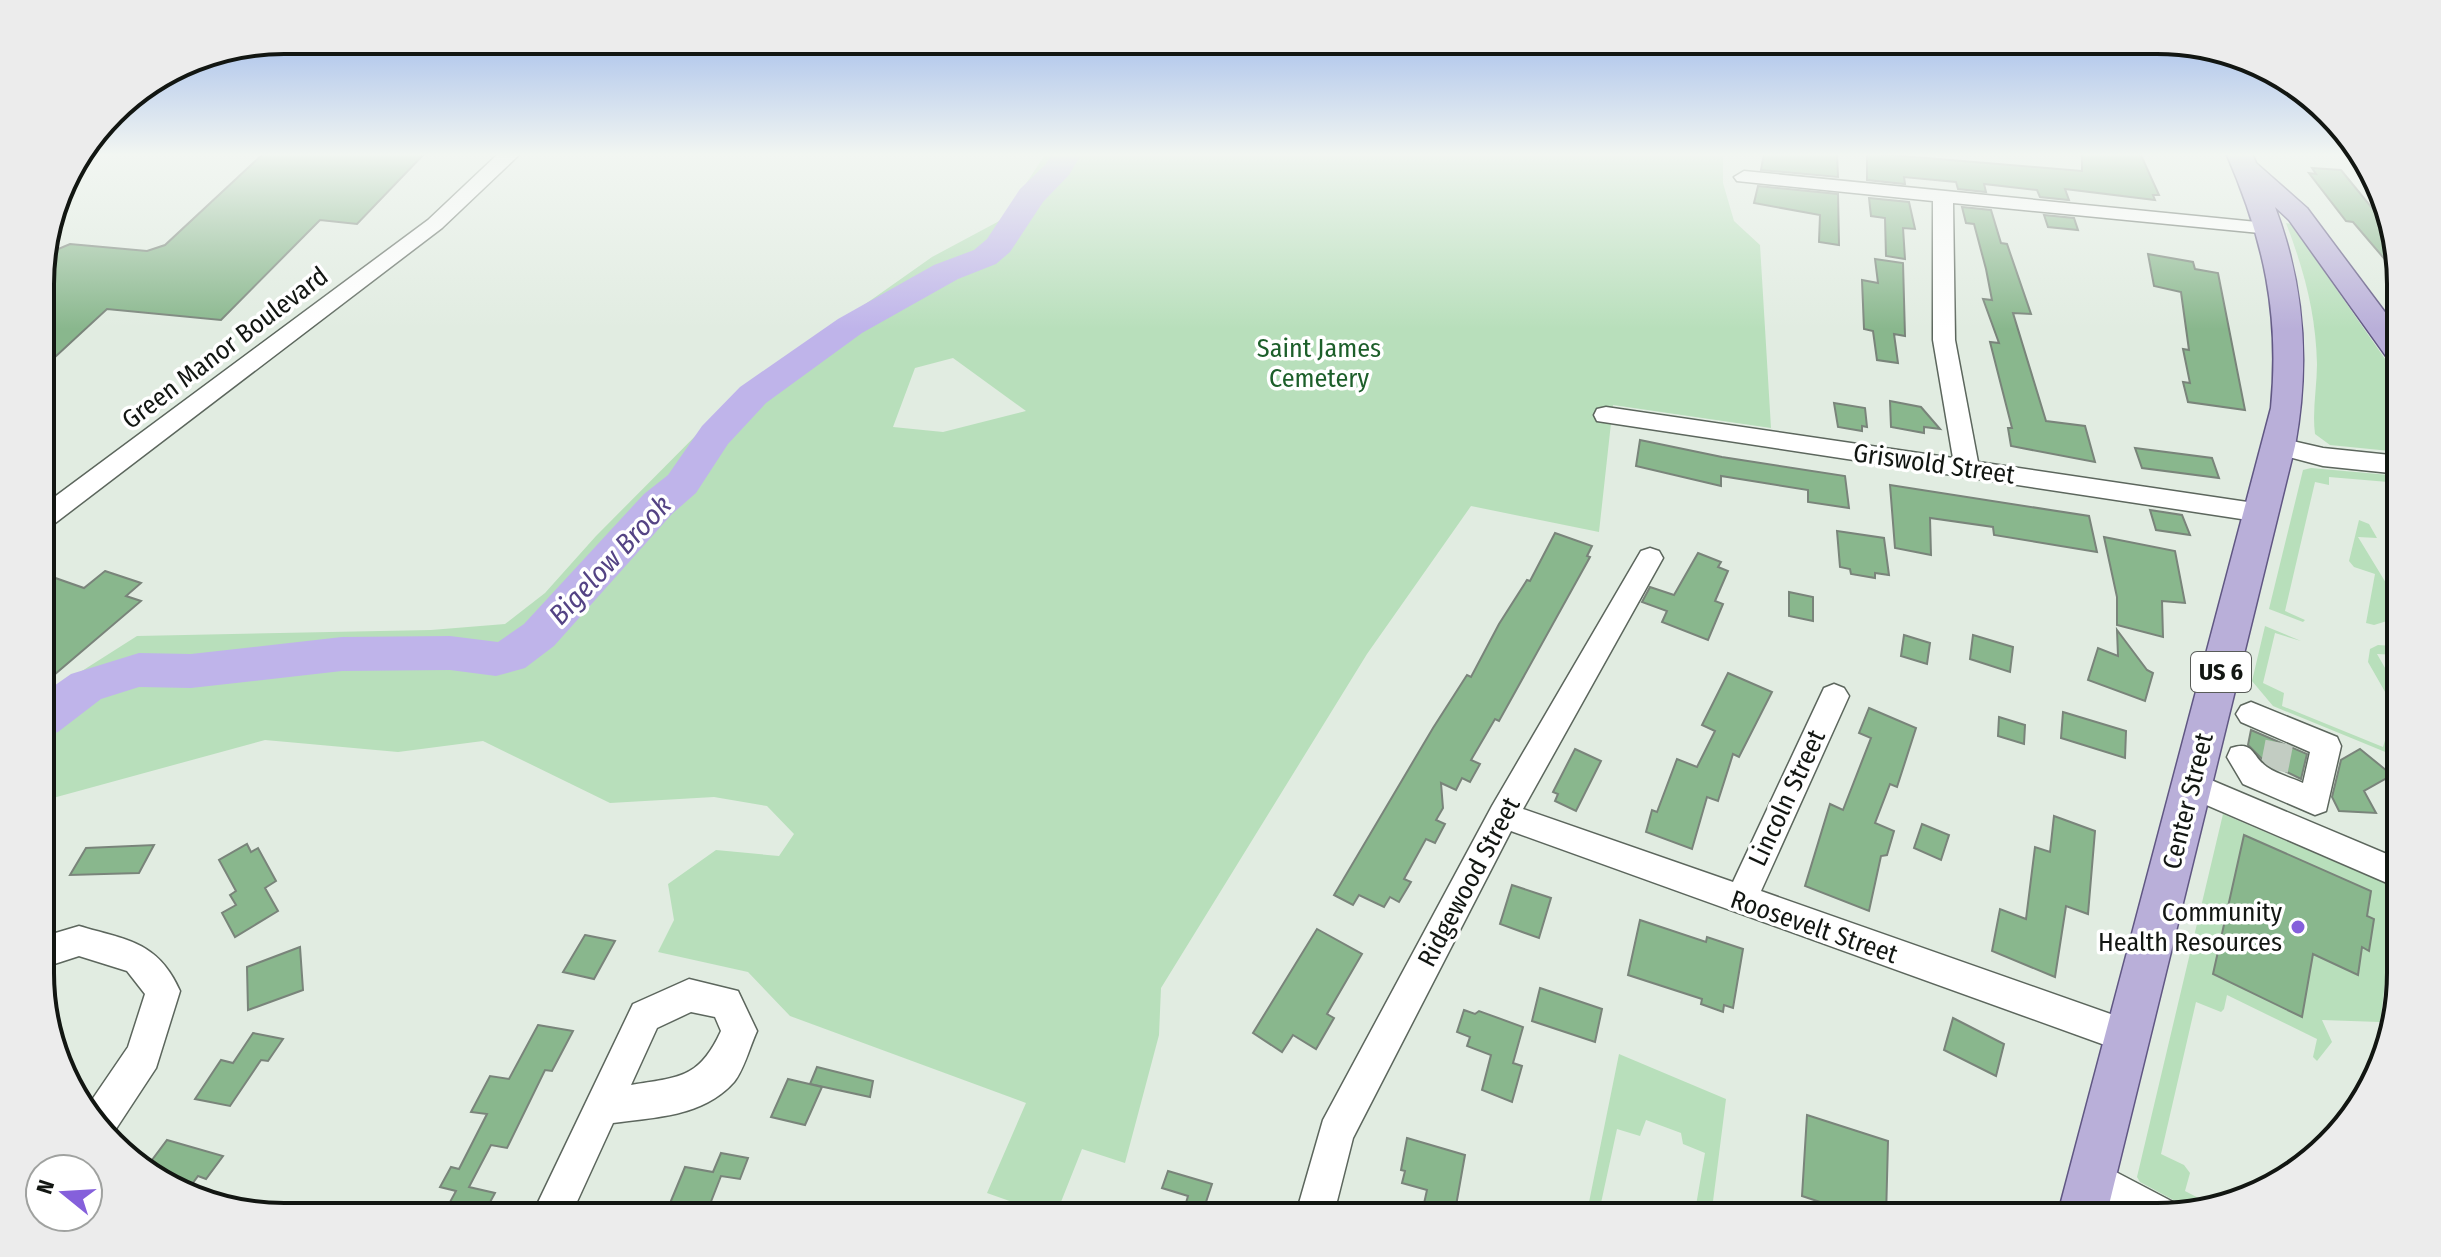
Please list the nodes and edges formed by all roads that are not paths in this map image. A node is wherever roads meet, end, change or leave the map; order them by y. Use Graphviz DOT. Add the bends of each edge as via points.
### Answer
graph roads {
  1 [pos="448,212"];
  2 [pos="1943,212"];
  3 [pos="2098,212"];
  4 [pos="2263,212"];
  5 [pos="2296,212"];
  6 [pos="2270,228"];
  7 [pos="2387,336"];
  8 [pos="1606,415"];
  9 [pos="2279,446"];
  10 [pos="2387,464"];
  11 [pos="1967,469"];
  12 [pos="54,510"];
  13 [pos="2261,513"];
  14 [pos="1650,558"];
  15 [pos="1834,696"];
  16 [pos="2214,698"];
  17 [pos="2251,714"];
  18 [pos="2203,743"];
  19 [pos="2242,757"];
  20 [pos="2274,776"];
  21 [pos="2192,785"];
  22 [pos="1503,815"];
  23 [pos="2269,818"];
  24 [pos="2387,869"];
  25 [pos="1740,901"];
  26 [pos="54,949"];
  27 [pos="2127,1036"];
  28 [pos="602,1107"];
  29 [pos="103,1115"];
  30 [pos="2086,1198"];
  31 [pos="557,1203"];
  32 [pos="1318,1203"];
  33 [pos="2106,1203"];
  1 -- 12 [label="street, Green Manor Boulevard"];
  2 -- 11 [label="street" via="1944,340"];
  3 -- 6 [label="street"];
  4 -- 6 [label="main road, Center Street / US 6"];
  5 -- 7 [label="main road"];
  6 -- 9 [label="main road, Center Street / US 6" via="2285,284 2292,349"];
  8 -- 11 [label="street, Griswold Street"];
  9 -- 10 [label="street"];
  9 -- 13 [label="main road, Center Street / US 6"];
  11 -- 13 [label="street, Griswold Street"];
  13 -- 16 [label="main road, Center Street / US 6"];
  14 -- 22 [label="street, Ridgewood Street"];
  15 -- 25 [label="street, Lincoln Street"];
  16 -- 17 [label="street"];
  16 -- 18 [label="main road, Center Street / US 6"];
  17 -- 19 [label="street"];
  17 -- 20 [label="street" via="2280,733 2326,746 2315,802"];
  18 -- 19 [label="street"];
  18 -- 21 [label="main road, Center Street / US 6"];
  19 -- 20 [label="street" via="2254,775"];
  20 -- 23 [label="street"];
  21 -- 23 [label="street"];
  21 -- 27 [label="main road, Center Street / US 6"];
  22 -- 25 [label="street, Roosevelt Street"];
  22 -- 32 [label="street, Ridgewood Street" via="1336,1133"];
  23 -- 24 [label="street"];
  25 -- 27 [label="street, Roosevelt Street"];
  26 -- 29 [label="street" via="79,941 138,959 163,991 143,1056"];
  27 -- 30 [label="main road, Center Street / US 6"];
  28 -- 31 [label="street"];
  30 -- 33 [label="street"];
}
